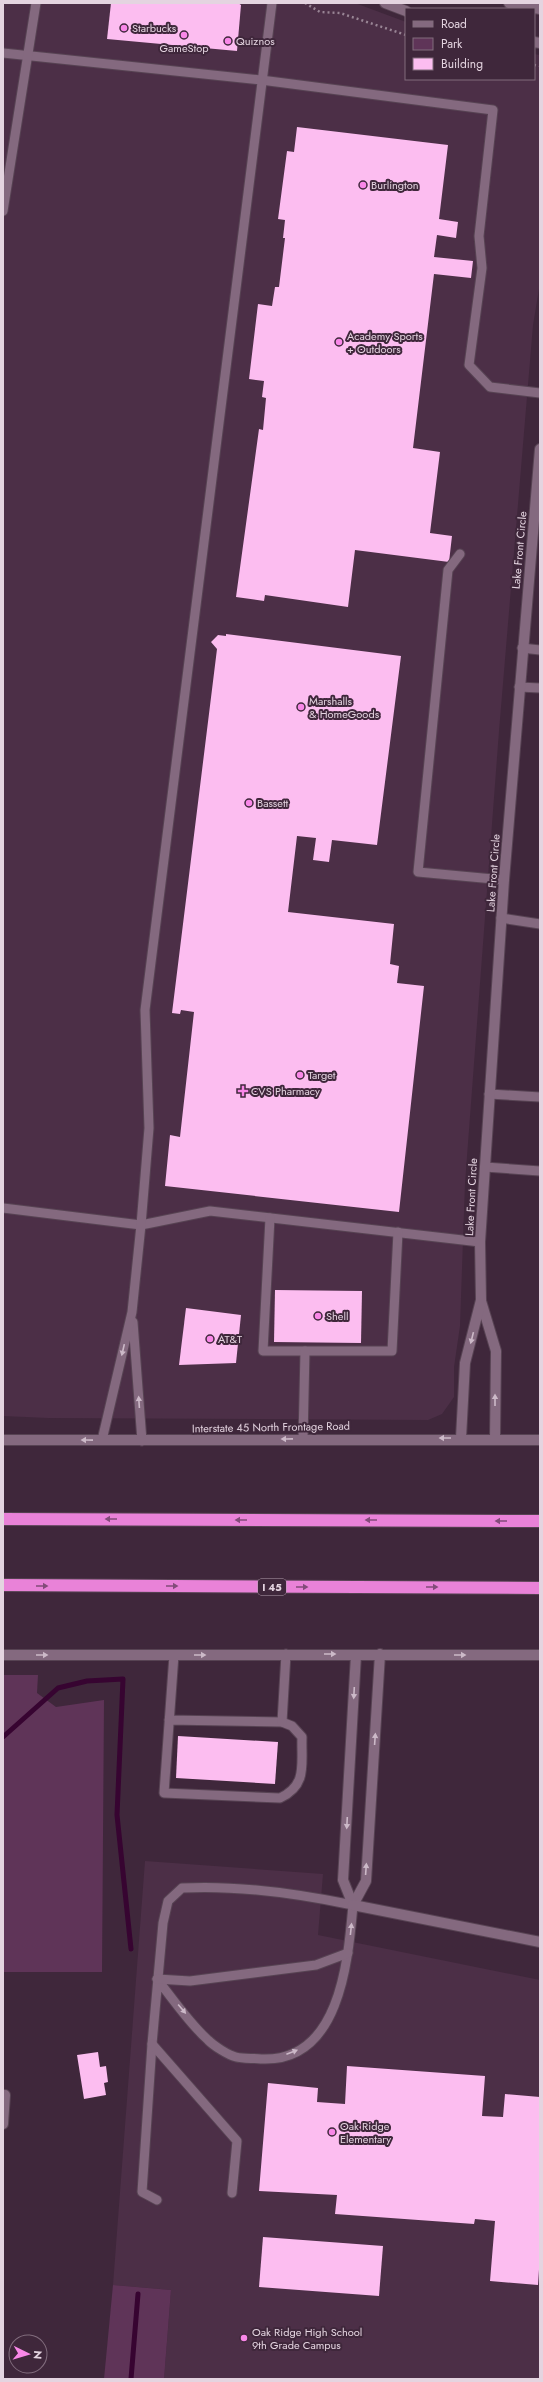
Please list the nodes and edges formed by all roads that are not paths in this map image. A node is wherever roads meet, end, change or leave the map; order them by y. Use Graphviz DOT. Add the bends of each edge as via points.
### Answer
graph roads {
  1 [pos="36,3"];
  2 [pos="272,3"];
  3 [pos="385,3"];
  4 [pos="509,3"];
  5 [pos="535,8"];
  6 [pos="405,11"];
  7 [pos="3,53"];
  8 [pos="27,55"];
  9 [pos="261,80"];
  10 [pos="3,211"];
  11 [pos="540,393"];
  12 [pos="540,449"];
  13 [pos="536,530"];
  14 [pos="460,554"];
  15 [pos="522,648"];
  16 [pos="540,650"];
  17 [pos="519,687"];
  18 [pos="540,688"];
  19 [pos="504,880"];
  20 [pos="501,918"];
  21 [pos="540,924"];
  22 [pos="489,1094"];
  23 [pos="540,1097"];
  24 [pos="485,1167"];
  25 [pos="540,1171"];
  26 [pos="3,1208"];
  27 [pos="270,1218"];
  28 [pos="141,1225"];
  29 [pos="398,1232"];
  30 [pos="480,1242"];
  31 [pos="481,1300"];
  32 [pos="132,1312"];
  33 [pos="305,1351"];
  34 [pos="3,1434"];
  35 [pos="303,1438"];
  36 [pos="461,1438"];
  37 [pos="495,1439"];
  38 [pos="3,1440"];
  39 [pos="51,1440"];
  40 [pos="102,1440"];
  41 [pos="540,1440"];
  42 [pos="142,1441"];
  43 [pos="3,1519"];
  44 [pos="540,1521"];
  45 [pos="3,1585"];
  46 [pos="540,1588"];
  47 [pos="286,1654"];
  48 [pos="356,1654"];
  49 [pos="380,1654"];
  50 [pos="3,1655"];
  51 [pos="174,1655"];
  52 [pos="540,1655"];
  53 [pos="169,1720"];
  54 [pos="282,1722"];
  55 [pos="353,1905"];
  56 [pos="540,1942"];
  57 [pos="348,1953"];
  58 [pos="157,1979"];
  59 [pos="152,2044"];
  60 [pos="3,2095"];
  61 [pos="3,2124"];
  62 [pos="232,2193"];
  63 [pos="157,2200"];
  1 -- 8 [label="lane"];
  2 -- 9 [label="lane"];
  3 -- 6 [label="street"];
  4 -- 5 [label="street"];
  7 -- 8 [label="lane"];
  8 -- 9 [label="lane"];
  8 -- 10 [label="lane"];
  9 -- 11 [label="lane" via="494,110 479,236 482,268 469,365 490,387"];
  9 -- 28 [label="lane" via="145,1010 150,1128"];
  12 -- 13 [label="street, Lake Front Circle"];
  13 -- 15 [label="street, Lake Front Circle"];
  14 -- 19 [label="lane" via="448,570 418,872"];
  15 -- 16 [label="lane"];
  15 -- 17 [label="street, Lake Front Circle"];
  17 -- 18 [label="lane"];
  17 -- 19 [label="street, Lake Front Circle"];
  19 -- 20 [label="street, Lake Front Circle"];
  20 -- 21 [label="lane"];
  20 -- 22 [label="street, Lake Front Circle"];
  22 -- 23 [label="lane"];
  22 -- 24 [label="street, Lake Front Circle"];
  24 -- 25 [label="lane"];
  24 -- 30 [label="street, Lake Front Circle"];
  26 -- 28 [label="lane"];
  27 -- 28 [label="lane" via="210,1211"];
  27 -- 29 [label="lane"];
  27 -- 33 [label="lane" via="263,1351"];
  28 -- 32 [label="lane"];
  29 -- 30 [label="lane"];
  29 -- 33 [label="lane" via="392,1351"];
  30 -- 31 [label="street, Lake Front Circle"];
  31 -- 36 [label="street, Lake Front Circle, one-way" via="465,1363"];
  37 -- 31 [label="street, Lake Front Circle, one-way" via="496,1351"];
  32 -- 40 [label="lane, one-way"];
  42 -- 32 [label="lane, one-way"];
  33 -- 35 [label="lane"];
  34 -- 39 [label="street"];
  36 -- 35 [label="street, Interstate 45 North Frontage Road, one-way"];
  35 -- 42 [label="street, Interstate 45 North Frontage Road, one-way"];
  36 -- 37 [label="street, Interstate 45 North Frontage Road"];
  37 -- 41 [label="street, Interstate 45 North Frontage Road"];
  38 -- 39 [label="street, Interstate 45 North Frontage Road"];
  40 -- 39 [label="street, Interstate 45 North Frontage Road, one-way"];
  40 -- 42 [label="street, Interstate 45 North Frontage Road"];
  44 -- 43 [label="highway, one-way"];
  45 -- 46 [label="highway, I 45, one-way"];
  47 -- 48 [label="street, one-way"];
  51 -- 47 [label="street, one-way"];
  47 -- 54 [label="lane"];
  48 -- 49 [label="street"];
  48 -- 55 [label="street, one-way" via="343,1880"];
  49 -- 52 [label="street, one-way"];
  55 -- 49 [label="street, one-way" via="366,1881"];
  50 -- 51 [label="street, one-way"];
  51 -- 53 [label="lane"];
  53 -- 54 [label="lane"];
  53 -- 54 [label="lane" via="164,1793 280,1798 292,1793 300,1784 302,1737 292,1726"];
  55 -- 56 [label="street"];
  57 -- 55 [label="lane, one-way"];
  55 -- 58 [label="lane" via="313,1897 203,1887 182,1888 168,1901"];
  57 -- 58 [label="lane" via="309,1966 190,1981"];
  58 -- 57 [label="lane, one-way" via="208,2041 236,2057 268,2059 295,2053 316,2037 331,2013 342,1984"];
  58 -- 59 [label="lane"];
  59 -- 62 [label="lane" via="237,2141"];
  59 -- 63 [label="lane" via="142,2192"];
  60 -- 61 [label="street"];
}
